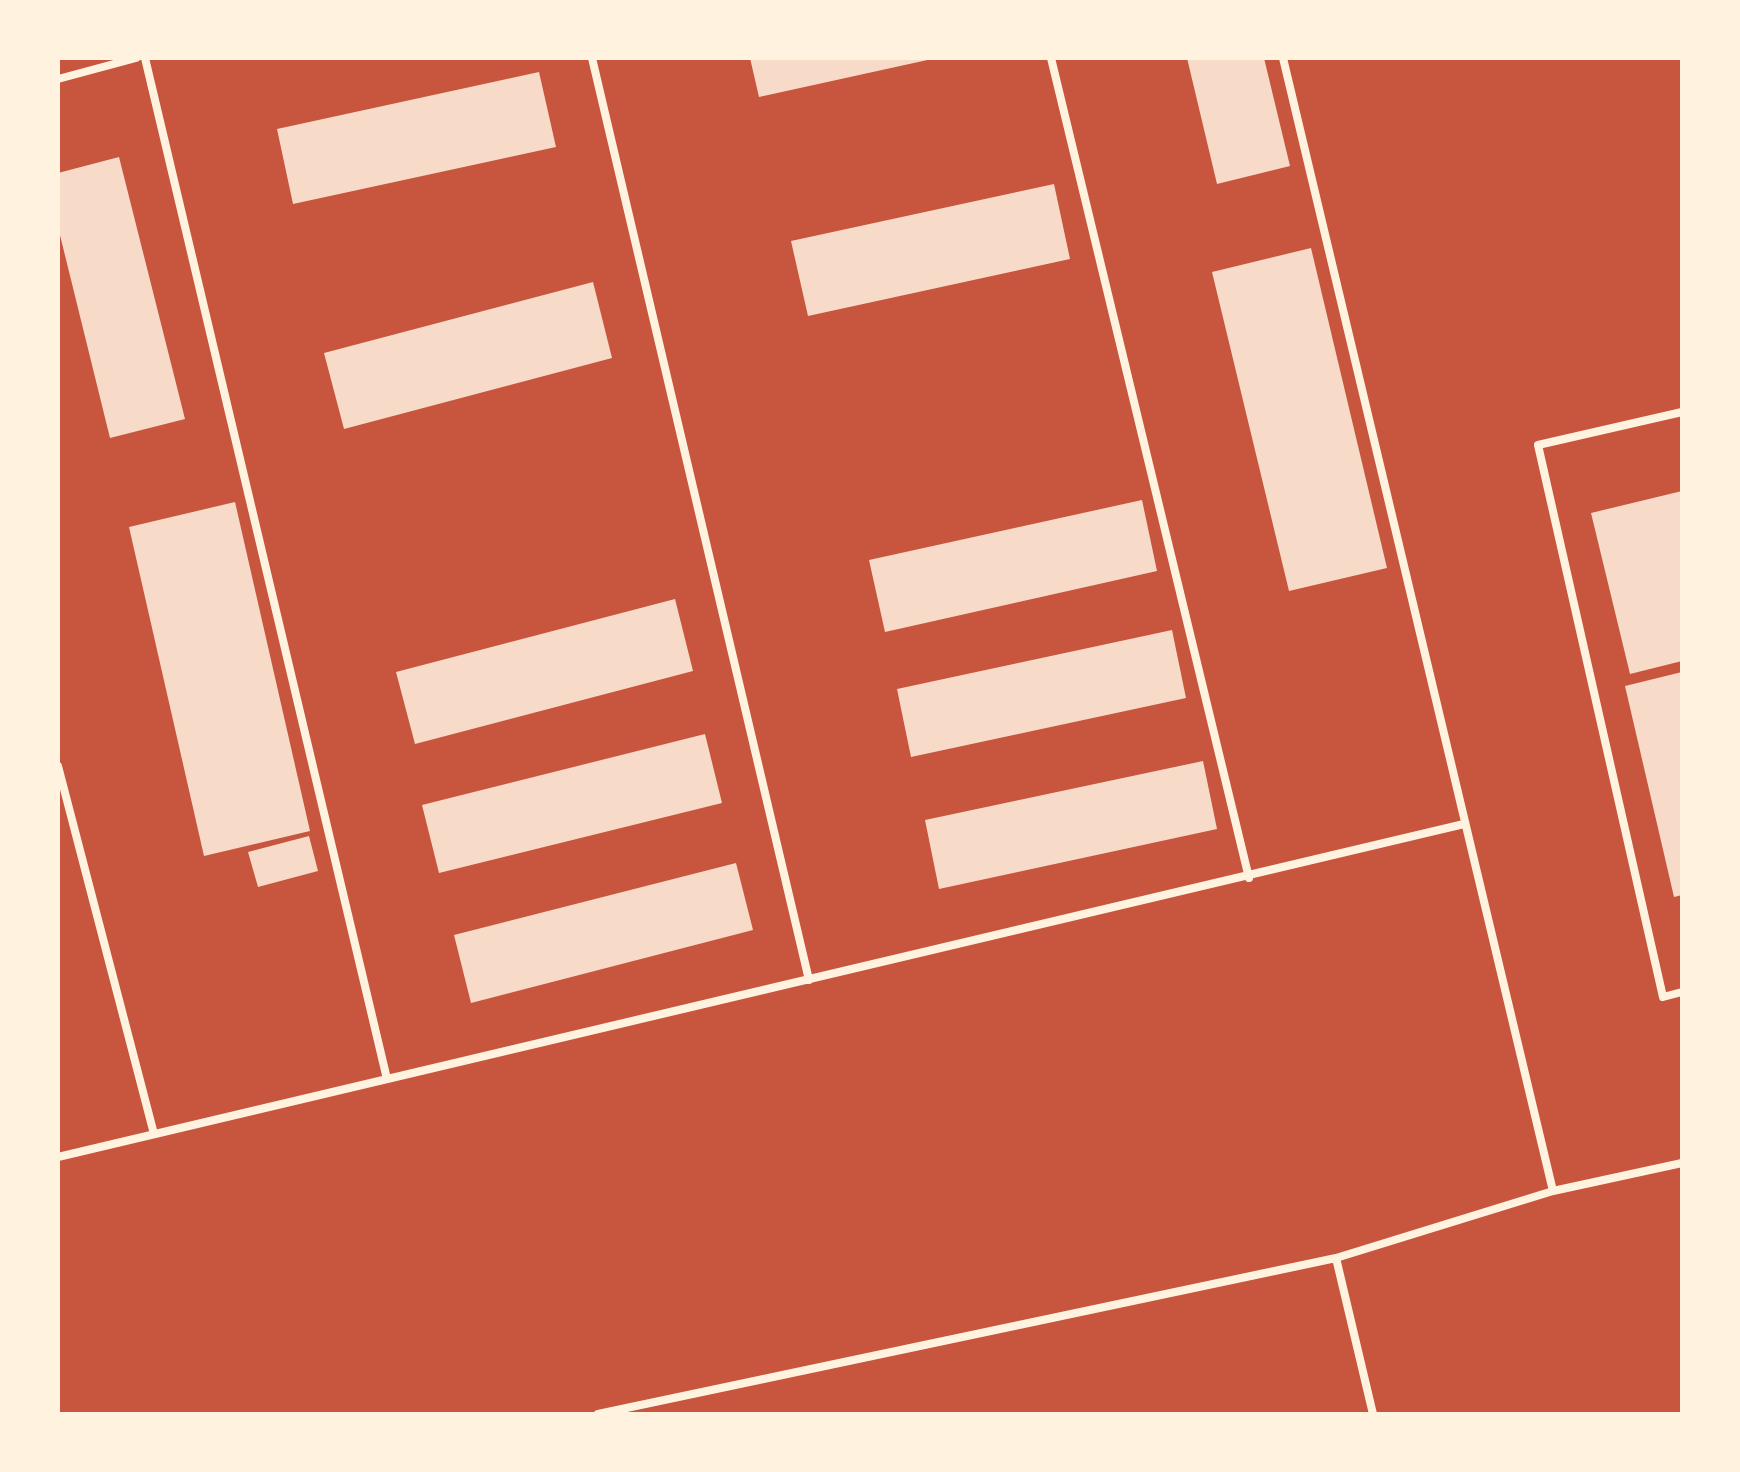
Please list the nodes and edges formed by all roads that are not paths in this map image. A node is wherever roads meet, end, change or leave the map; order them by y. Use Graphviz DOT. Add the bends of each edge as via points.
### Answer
graph roads {
  1 [pos="136,58"];
  2 [pos="146,58"];
  3 [pos="592,58"];
  4 [pos="1051,58"];
  5 [pos="1282,58"];
  6 [pos="58,79"];
  7 [pos="1682,412"];
  8 [pos="58,766"];
  9 [pos="1464,824"];
  10 [pos="1249,878"];
  11 [pos="809,980"];
  12 [pos="1682,992"];
  13 [pos="387,1078"];
  14 [pos="154,1134"];
  15 [pos="58,1156"];
  16 [pos="1682,1163"];
  17 [pos="1553,1191"];
  18 [pos="1336,1258"];
  19 [pos="626,1411"];
  20 [pos="598,1414"];
  21 [pos="1372,1414"];
  1 -- 6 [label="lane"];
  2 -- 13 [label="lane"];
  3 -- 11 [label="lane"];
  4 -- 10 [label="lane"];
  5 -- 9 [label="lane"];
  7 -- 12 [label="lane" via="1538,446 1663,997"];
  8 -- 14 [label="lane"];
  9 -- 10 [label="lane"];
  9 -- 17 [label="lane"];
  10 -- 11 [label="lane"];
  11 -- 13 [label="lane"];
  13 -- 14 [label="lane"];
  14 -- 15 [label="lane"];
  16 -- 17 [label="lane"];
  17 -- 18 [label="lane"];
  18 -- 19 [label="lane"];
  18 -- 21 [label="lane"];
  19 -- 20 [label="lane"];
}
